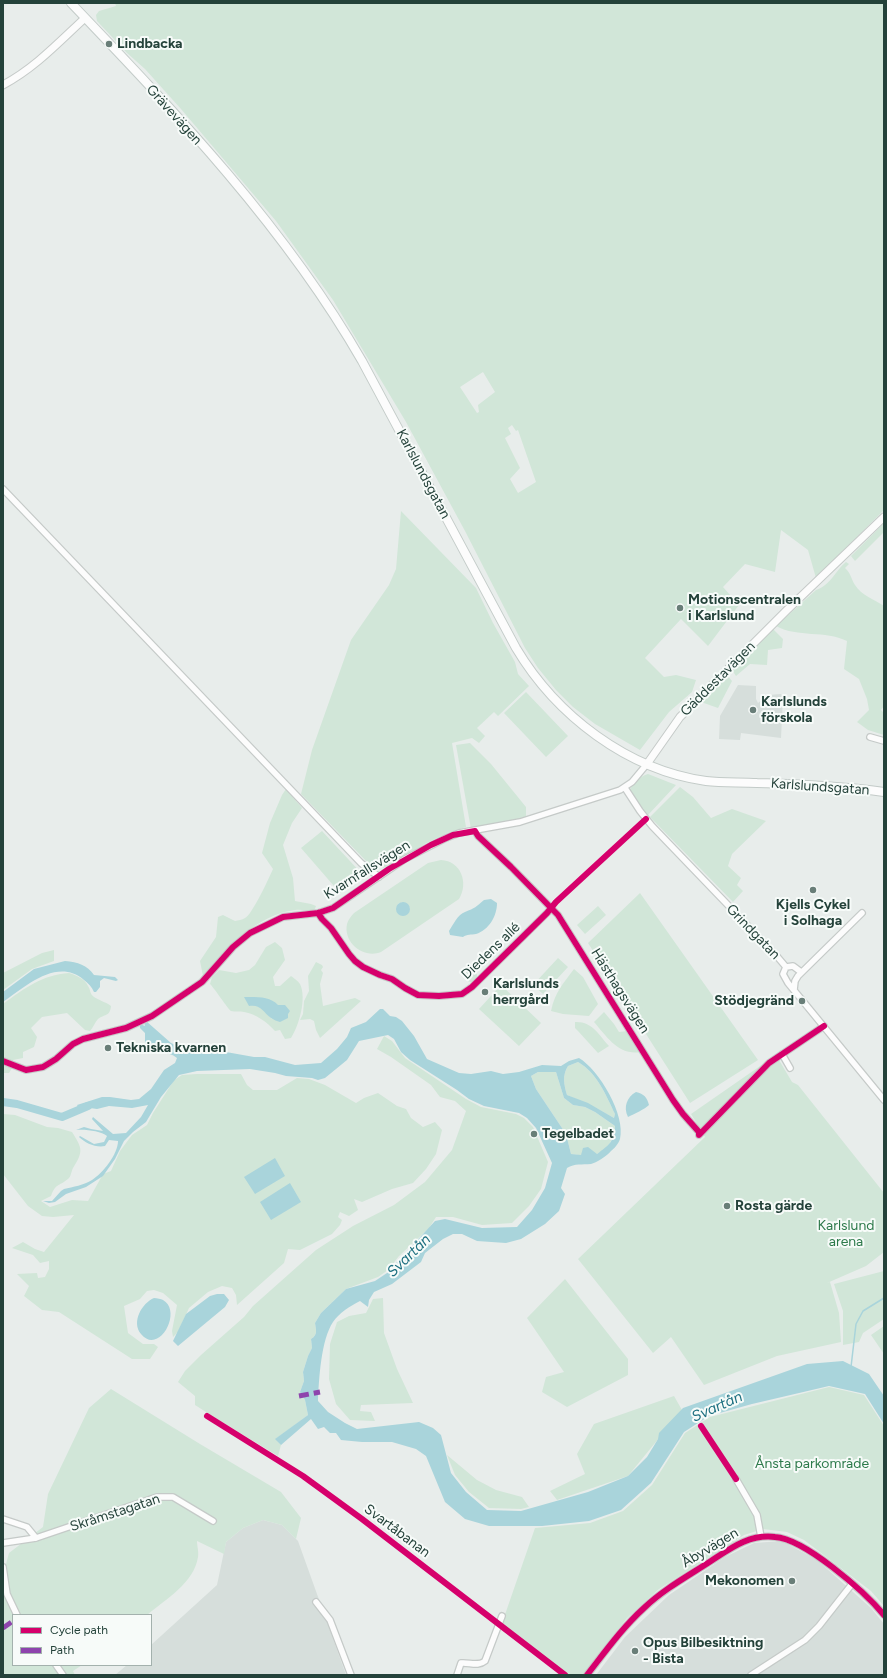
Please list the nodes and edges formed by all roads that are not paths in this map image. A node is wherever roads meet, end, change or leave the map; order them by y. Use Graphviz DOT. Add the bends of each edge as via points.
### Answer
graph roads {
  1 [pos="71,3"];
  2 [pos="85,18"];
  3 [pos="3,85"];
  4 [pos="274,230"];
  5 [pos="3,489"];
  6 [pos="884,517"];
  7 [pos="870,737"];
  8 [pos="884,741"];
  9 [pos="648,762"];
  10 [pos="625,788"];
  11 [pos="884,792"];
  12 [pos="475,831"];
  13 [pos="379,877"];
  14 [pos="552,908"];
  15 [pos="318,912"];
  16 [pos="862,913"];
  17 [pos="786,967"];
  18 [pos="801,972"];
  19 [pos="794,990"];
  20 [pos="824,1026"];
  21 [pos="782,1054"];
  22 [pos="3,1061"];
  23 [pos="790,1068"];
  24 [pos="884,1100"];
  25 [pos="736,1479"];
  26 [pos="3,1519"];
  27 [pos="213,1521"];
  28 [pos="761,1537"];
  29 [pos="36,1538"];
  30 [pos="3,1543"];
  31 [pos="3,1567"];
  32 [pos="852,1584"];
  33 [pos="316,1602"];
  34 [pos="17,1614"];
  35 [pos="884,1614"];
  36 [pos="502,1616"];
  37 [pos="57,1666"];
  38 [pos="63,1675"];
  39 [pos="351,1675"];
  40 [pos="457,1675"];
  41 [pos="587,1675"];
  42 [pos="751,1675"];
  1 -- 2 [label="main road, Grävevägen"];
  2 -- 3 [label="street" via="34,65"];
  2 -- 4 [label="main road, Grävevägen" via="180,120"];
  4 -- 9 [label="main road, Karlslundsgatan" via="308,275 354,347 522,658 538,681 572,716"];
  5 -- 13 [label="street" via="361,863"];
  6 -- 9 [label="street, Gäddestavägen" via="706,690 674,725"];
  7 -- 8 [label="street"];
  9 -- 10 [label="street, Kvarnfallsvägen"];
  9 -- 11 [label="main road, Karlslundsgatan" via="756,783"];
  10 -- 12 [label="street, Kvarnfallsvägen" via="520,822"];
  10 -- 17 [label="street, Grindgatan" via="652,826"];
  12 -- 13 [label="street, Kvarnfallsvägen" via="453,835 432,845"];
  12 -- 14 [label="street, Hästhagsvägen"];
  13 -- 15 [label="street, Kvarnfallsvägen" via="337,906"];
  14 -- 15 [label="street, Diedens allé" via="472,987 462,994 439,996 418,995 392,978 363,967 349,954"];
  14 -- 21 [label="street, Hästhagsvägen" via="673,1100 699,1135 762,1070"];
  15 -- 22 [label="street, Kvarnfallsvägen" via="283,917 250,933 229,951 207,977 152,1016 126,1028 83,1039 43,1067 26,1070"];
  16 -- 18 [label="street"];
  17 -- 18 [label="street" via="794,966"];
  17 -- 19 [label="street, Grindgatan" via="784,978"];
  18 -- 19 [label="street" via="796,979"];
  19 -- 20 [label="street, Grindgatan"];
  20 -- 21 [label="street"];
  20 -- 24 [label="street, Grindgatan"];
  21 -- 23 [label="street"];
  25 -- 28 [label="street" via="757,1515"];
  26 -- 29 [label="street" via="27,1527"];
  27 -- 29 [label="street, Skråmstagatan" via="173,1497 157,1497"];
  28 -- 32 [label="street, Åbyvägen" via="782,1538 802,1546"];
  28 -- 41 [label="street, Åbyvägen" via="748,1539 736,1545 675,1583 653,1600 621,1632"];
  29 -- 30 [label="street, Skråmstagatan"];
  31 -- 34 [label="street" via="7,1594"];
  32 -- 35 [label="street, Åbyvägen"];
  32 -- 42 [label="street" via="805,1640"];
  33 -- 39 [label="street" via="330,1620"];
  36 -- 40 [label="street" via="485,1661 481,1664 461,1664"];
  37 -- 38 [label="street"];
}
